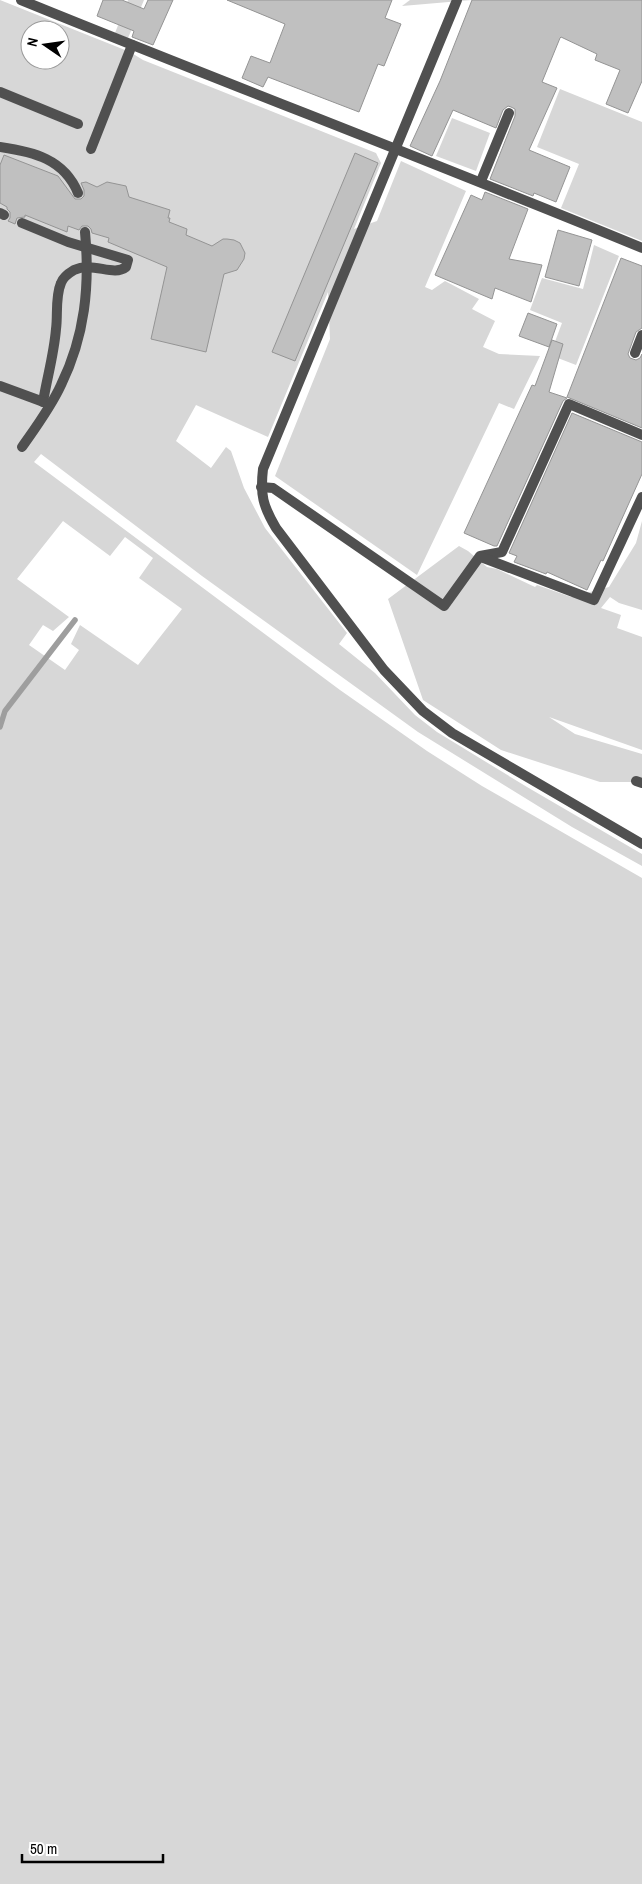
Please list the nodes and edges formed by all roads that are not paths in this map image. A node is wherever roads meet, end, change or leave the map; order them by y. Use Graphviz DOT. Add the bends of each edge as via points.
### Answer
graph roads {
  1 [pos="21,0"];
  2 [pos="457,0"];
  3 [pos="132,45"];
  4 [pos="0,92"];
  5 [pos="509,113"];
  6 [pos="78,124"];
  7 [pos="0,147"];
  8 [pos="91,149"];
  9 [pos="396,149"];
  10 [pos="481,182"];
  11 [pos="78,194"];
  12 [pos="22,223"];
  13 [pos="85,232"];
  14 [pos="642,248"];
  15 [pos="642,335"];
  16 [pos="634,353"];
  17 [pos="0,386"];
  18 [pos="46,403"];
  19 [pos="642,435"];
  20 [pos="22,447"];
  21 [pos="261,487"];
  22 [pos="642,497"];
  23 [pos="480,556"];
  24 [pos="642,844"];
  1 -- 3 [label="street"];
  2 -- 9 [label="street"];
  3 -- 8 [label="street"];
  3 -- 9 [label="street"];
  4 -- 6 [label="street"];
  5 -- 10 [label="street"];
  7 -- 11 [label="street" via="35,154 57,164 73,181"];
  9 -- 10 [label="street"];
  9 -- 21 [label="street" via="263,469"];
  10 -- 14 [label="street"];
  12 -- 18 [label="street" via="68,242 128,260 122,270 83,267 66,275 61,282"];
  13 -- 18 [label="street" via="88,282 83,316 61,386"];
  15 -- 16 [label="street"];
  17 -- 18 [label="street"];
  18 -- 20 [label="street"];
  19 -- 23 [label="street" via="569,404 502,552"];
  21 -- 23 [label="street" via="273,488 444,606"];
  21 -- 24 [label="street" via="267,512 276,528 384,670 422,711 452,733"];
  22 -- 23 [label="street" via="594,600"];
}
